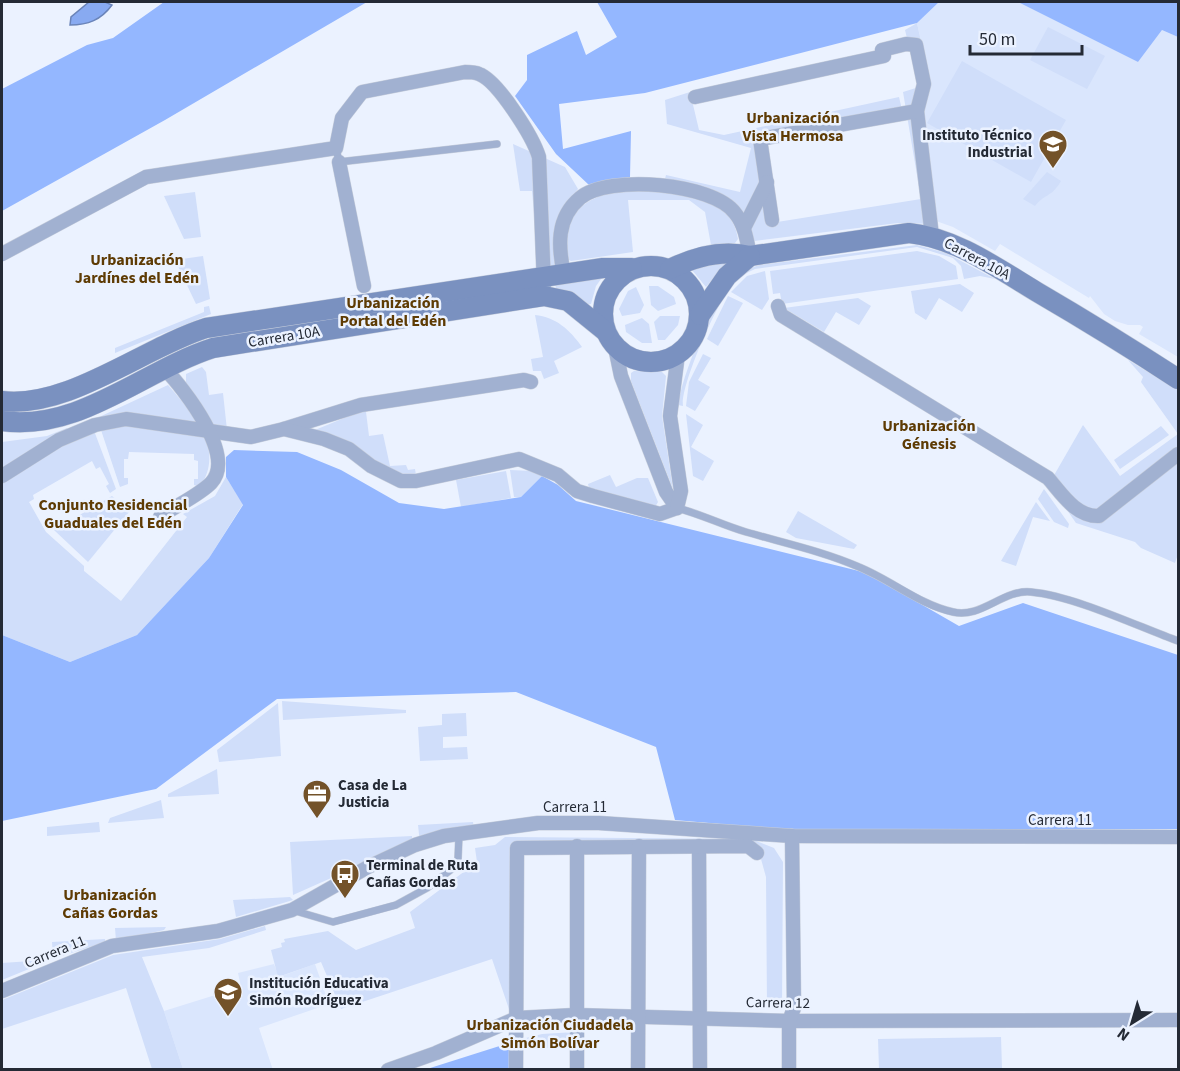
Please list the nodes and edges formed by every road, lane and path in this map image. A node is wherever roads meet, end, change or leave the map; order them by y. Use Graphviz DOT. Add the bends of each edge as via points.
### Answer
graph roads {
  1 [pos="695,98"];
  2 [pos="917,111"];
  3 [pos="497,144"];
  4 [pos="336,148"];
  5 [pos="339,162"];
  6 [pos="766,182"];
  7 [pos="772,220"];
  8 [pos="744,228"];
  9 [pos="932,236"];
  10 [pos="2,254"];
  11 [pos="750,256"];
  12 [pos="633,268"];
  13 [pos="670,269"];
  14 [pos="564,274"];
  15 [pos="364,286"];
  16 [pos="544,287"];
  17 [pos="778,306"];
  18 [pos="700,315"];
  19 [pos="610,339"];
  20 [pos="678,354"];
  21 [pos="165,369"];
  22 [pos="1179,379"];
  23 [pos="531,382"];
  24 [pos="2,401"];
  25 [pos="2,421"];
  26 [pos="284,429"];
  27 [pos="209,432"];
  28 [pos="1179,454"];
  29 [pos="2,476"];
  30 [pos="677,508"];
  31 [pos="160,517"];
  32 [pos="1179,641"];
  33 [pos="459,835"];
  34 [pos="792,836"];
  35 [pos="1179,837"];
  36 [pos="577,846"];
  37 [pos="639,846"];
  38 [pos="699,846"];
  39 [pos="757,853"];
  40 [pos="292,910"];
  41 [pos="2,991"];
  42 [pos="575,1015"];
  43 [pos="638,1016"];
  44 [pos="517,1018"];
  45 [pos="700,1018"];
  46 [pos="1179,1020"];
  47 [pos="789,1021"];
  48 [pos="388,1070"];
  49 [pos="516,1070"];
  50 [pos="577,1070"];
  51 [pos="638,1070"];
  52 [pos="699,1070"];
  53 [pos="789,1070"];
  1 -- 2 [label="street" via="884,56 882,50 906,44 916,45 924,84"];
  2 -- 6 [label="street" via="760,139"];
  2 -- 9 [label="street"];
  3 -- 5 [label="lane"];
  4 -- 5 [label="lane"];
  4 -- 10 [label="street" via="146,177"];
  4 -- 16 [label="street" via="342,118 362,92 465,72 484,77 534,142"];
  5 -- 15 [label="street"];
  6 -- 7 [label="street"];
  6 -- 8 [label="street"];
  8 -- 11 [label="street"];
  8 -- 14 [label="street" via="735,212 702,192 628,185 595,190 580,198 564,219 560,254"];
  9 -- 11 [label="street, Carrera 10A" via="909,233"];
  9 -- 22 [label="street, Carrera 10A" via="1020,282"];
  11 -- 13 [label="street, Carrera 10A" via="734,252 693,258"];
  11 -- 18 [label="street" via="727,276"];
  12 -- 13 [label="street" via="651,265"];
  12 -- 14 [label="street"];
  12 -- 19 [label="street" via="617,278 606,294 602,312"];
  13 -- 18 [label="street" via="686,280 696,296"];
  14 -- 16 [label="street"];
  16 -- 19 [label="street, Carrera 10A" via="568,301"];
  16 -- 21 [label="street, Carrera 10A" via="213,348"];
  16 -- 24 [label="street" via="206,328 54,396 16,403"];
  17 -- 28 [label="street" via="781,315 1048,478 1067,501 1092,516 1099,516"];
  18 -- 20 [label="street" via="695,334"];
  19 -- 20 [label="street" via="631,358 650,363"];
  19 -- 30 [label="street" via="666,492"];
  20 -- 30 [label="street" via="670,416 681,491"];
  21 -- 25 [label="street, Carrera 10A" via="62,417"];
  21 -- 27 [label="street" via="186,393"];
  23 -- 26 [label="street" via="361,405"];
  26 -- 27 [label="street" via="251,437"];
  26 -- 30 [label="street" via="349,449 401,481 416,482 519,459 558,475 585,494 660,514"];
  27 -- 29 [label="street" via="126,418 95,425 59,440"];
  27 -- 31 [label="street" via="219,459 212,482"];
  30 -- 32 [label="lane" via="743,531 828,553 956,613 971,612 1007,595 1030,591 1080,604"];
  33 -- 34 [label="street, Carrera 11" via="538,823 599,823"];
  33 -- 40 [label="street, Carrera 11" via="415,845"];
  33 -- 40 [label="lane" via="458,859 453,868 428,888 396,904 333,922"];
  34 -- 35 [label="street, Carrera 11"];
  34 -- 47 [label="street" via="794,1008"];
  36 -- 37 [label="street"];
  36 -- 42 [label="street"];
  36 -- 44 [label="street" via="521,846 515,852"];
  37 -- 38 [label="street"];
  37 -- 43 [label="street"];
  38 -- 39 [label="street" via="748,846"];
  38 -- 45 [label="street"];
  40 -- 41 [label="street, Carrera 11" via="218,931 112,946"];
  42 -- 43 [label="street, Carrera 12"];
  42 -- 44 [label="street, Carrera 12"];
  42 -- 50 [label="street"];
  43 -- 45 [label="street, Carrera 12"];
  43 -- 51 [label="street"];
  44 -- 48 [label="street, Carrera 12"];
  44 -- 49 [label="street"];
  45 -- 47 [label="street, Carrera 12"];
  45 -- 52 [label="street"];
  46 -- 47 [label="street, Carrera 12"];
  47 -- 53 [label="street"];
}
